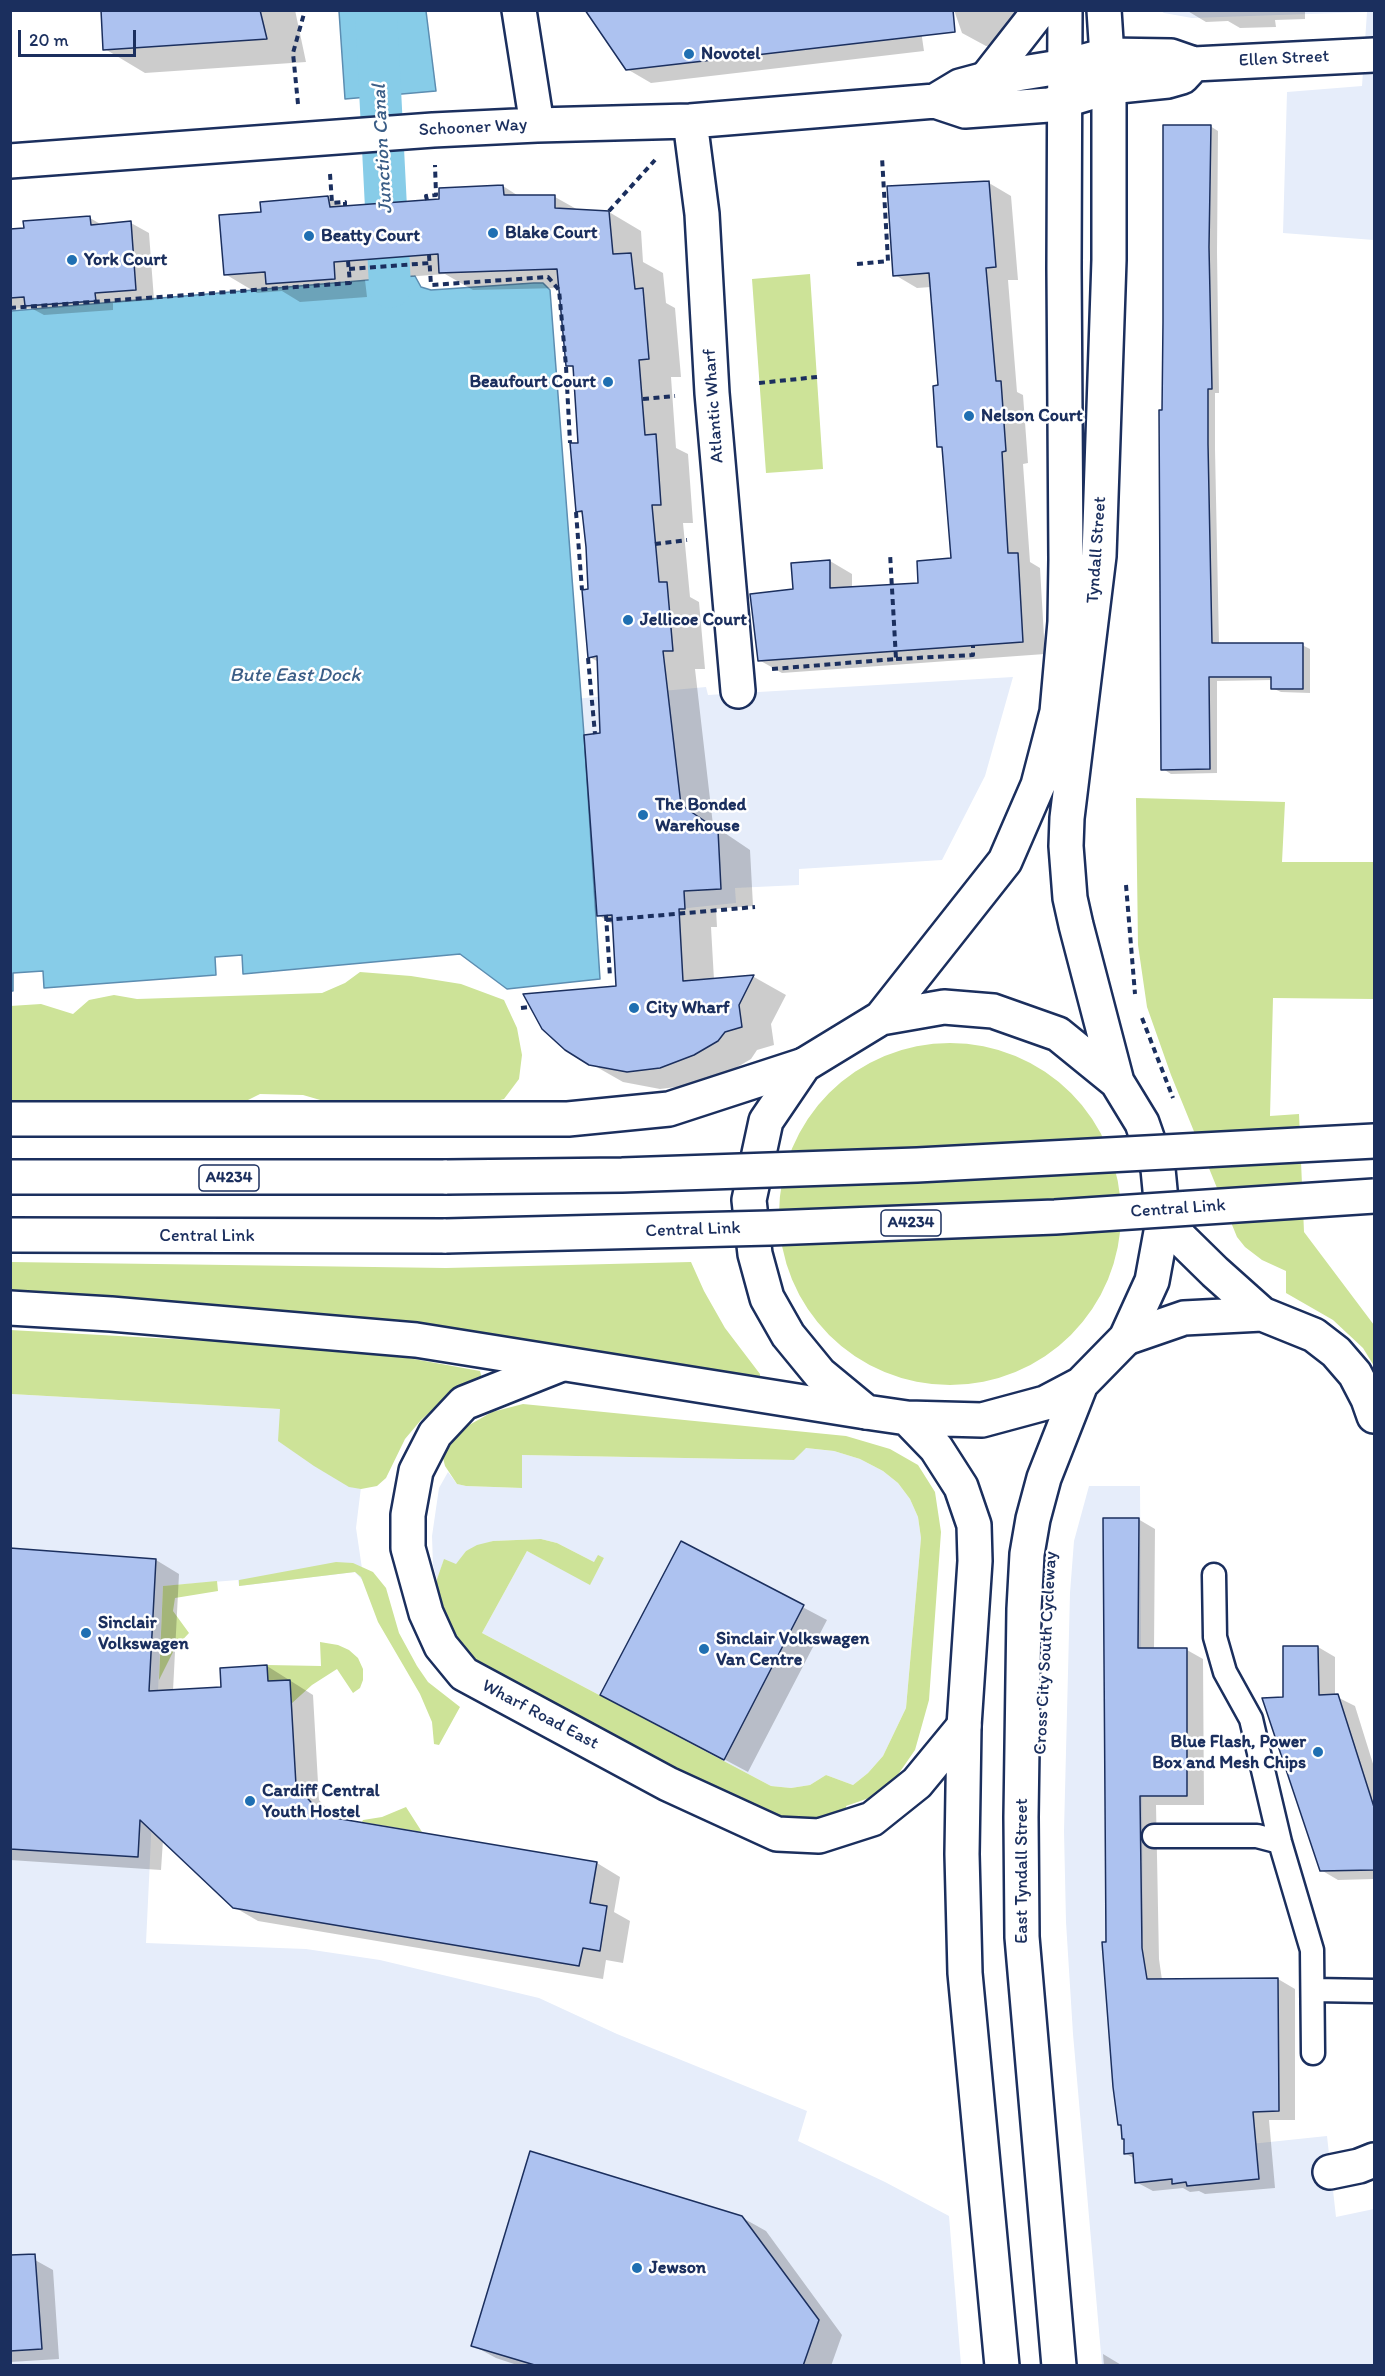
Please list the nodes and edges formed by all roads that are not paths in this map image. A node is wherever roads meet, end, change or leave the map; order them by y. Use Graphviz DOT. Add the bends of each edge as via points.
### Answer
graph roads {
  1 [pos="519,10"];
  2 [pos="1040,10"];
  3 [pos="1065,10"];
  4 [pos="1104,10"];
  5 [pos="1107,55"];
  6 [pos="1374,55"];
  7 [pos="1194,64"];
  8 [pos="1066,66"];
  9 [pos="986,79"];
  10 [pos="1109,87"];
  11 [pos="935,101"];
  12 [pos="1065,102"];
  13 [pos="690,121"];
  14 [pos="537,125"];
  15 [pos="10,161"];
  16 [pos="737,681"];
  17 [pos="881,1018"];
  18 [pos="804,1065"];
  19 [pos="1117,1082"];
  20 [pos="10,1119"];
  21 [pos="1374,1141"];
  22 [pos="10,1178"];
  23 [pos="1374,1196"];
  24 [pos="1163,1221"];
  25 [pos="10,1236"];
  26 [pos="10,1308"];
  27 [pos="1262,1314"];
  28 [pos="1126,1338"];
  29 [pos="562,1364"];
  30 [pos="1081,1384"];
  31 [pos="866,1412"];
  32 [pos="1374,1416"];
  33 [pos="907,1418"];
  34 [pos="1214,1575"];
  35 [pos="964,1726"];
  36 [pos="1154,1836"];
  37 [pos="1280,1842"];
  38 [pos="1313,1990"];
  39 [pos="1374,1991"];
  40 [pos="1313,2053"];
  41 [pos="1374,2160"];
  42 [pos="1330,2172"];
  43 [pos="1002,2366"];
  44 [pos="1059,2366"];
  1 -- 14 [label="street"];
  2 -- 9 [label="street"];
  3 -- 8 [label="street, Tyndall Street"];
  4 -- 5 [label="street, Tyndall Street"];
  5 -- 7 [label="street, Ellen Street" via="1171,56"];
  5 -- 8 [label="street, Ellen Street"];
  5 -- 10 [label="street, Tyndall Street"];
  6 -- 7 [label="street, Ellen Street"];
  7 -- 10 [label="street" via="1182,77 1168,81"];
  8 -- 9 [label="street, Schooner Way"];
  8 -- 12 [label="street, Tyndall Street"];
  9 -- 11 [label="street, Schooner Way" via="960,86"];
  10 -- 12 [label="street, Schooner Way"];
  10 -- 19 [label="street, Tyndall Street" via="1099,556 1066,846 1076,925"];
  11 -- 12 [label="street, Schooner Way" via="965,111"];
  11 -- 13 [label="street, Schooner Way"];
  12 -- 17 [label="street, Tyndall Street" via="1066,560 1057,712 1038,785 1005,861"];
  13 -- 14 [label="street, Schooner Way"];
  13 -- 16 [label="street, Atlantic Wharf" via="702,214 712,393"];
  14 -- 15 [label="street, Schooner Way"];
  17 -- 18 [label="street"];
  17 -- 19 [label="street" via="944,1007 993,1011 1058,1034"];
  18 -- 20 [label="street" via="669,1109 568,1119"];
  18 -- 31 [label="street" via="766,1121 749,1200 755,1254 767,1298 788,1335 820,1374"];
  19 -- 24 [label="street" via="1142,1123 1158,1169"];
  21 -- 22 [label="street, A4234, bridge" via="929,1165 622,1175"];
  23 -- 25 [label="street, Central Link / A4234, bridge" via="1055,1217 770,1228 446,1236"];
  24 -- 27 [label="street"];
  24 -- 28 [label="street" via="1152,1281"];
  26 -- 29 [label="street" via="416,1340"];
  27 -- 28 [label="street" via="1184,1318"];
  27 -- 32 [label="street" via="1314,1335 1336,1352 1355,1374"];
  28 -- 30 [label="street"];
  29 -- 31 [label="street"];
  29 -- 35 [label="street, Wharf Road East" via="464,1403 435,1434 416,1472 408,1515 408,1548 426,1612 441,1646 464,1674 668,1784 777,1834 819,1836 872,1819 917,1783"];
  30 -- 33 [label="street" via="1046,1403 982,1420"];
  30 -- 44 [label="street, East Tyndall Street" via="1044,1478 1033,1519 1024,1609 1022,1937"];
  31 -- 33 [label="street"];
  33 -- 35 [label="street" via="936,1448 961,1487 974,1525"];
  34 -- 37 [label="lane" via="1215,1637 1226,1672 1251,1719"];
  35 -- 43 [label="street" via="965,1973"];
  36 -- 37 [label="lane" via="1257,1836"];
  37 -- 38 [label="lane" via="1312,1950"];
  38 -- 39 [label="lane"];
  38 -- 40 [label="lane"];
  41 -- 42 [label="street"];
}
